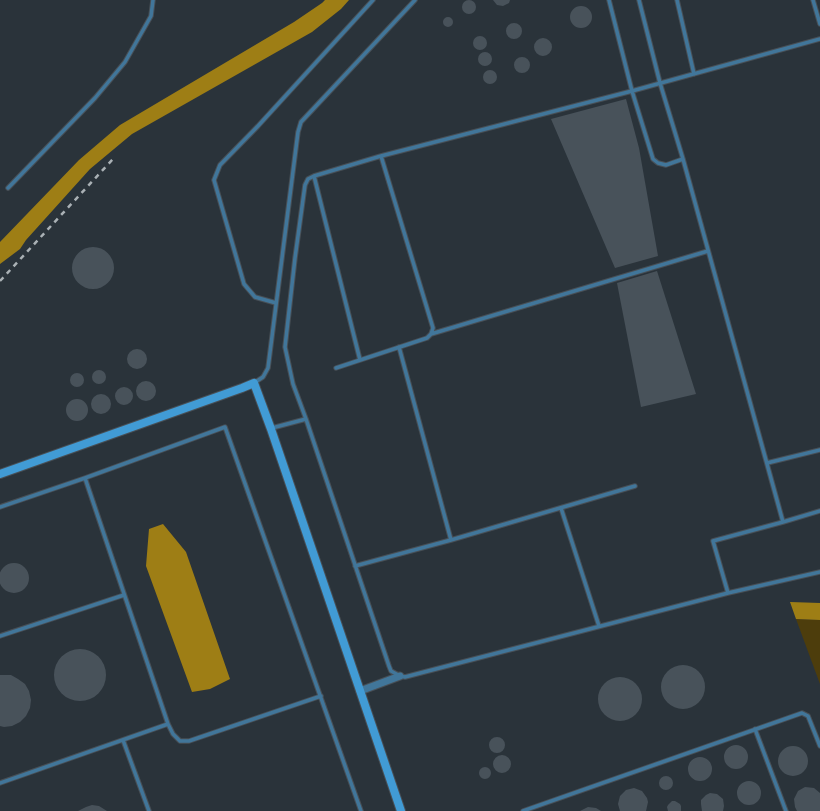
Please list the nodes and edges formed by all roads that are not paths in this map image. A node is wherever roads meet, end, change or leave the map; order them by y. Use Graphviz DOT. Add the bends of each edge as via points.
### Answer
graph roads {
  1 [pos="153,0"];
  2 [pos="373,0"];
  3 [pos="415,0"];
  4 [pos="609,0"];
  5 [pos="639,0"];
  6 [pos="677,0"];
  7 [pos="813,0"];
  8 [pos="820,24"];
  9 [pos="820,39"];
  10 [pos="694,74"];
  11 [pos="660,83"];
  12 [pos="632,91"];
  13 [pos="381,156"];
  14 [pos="682,159"];
  15 [pos="314,176"];
  16 [pos="8,188"];
  17 [pos="708,251"];
  18 [pos="276,303"];
  19 [pos="431,334"];
  20 [pos="400,346"];
  21 [pos="360,360"];
  22 [pos="336,368"];
  23 [pos="254,382"];
  24 [pos="306,419"];
  25 [pos="271,428"];
  26 [pos="820,450"];
  27 [pos="767,463"];
  28 [pos="0,474"];
  29 [pos="85,478"];
  30 [pos="635,486"];
  31 [pos="0,507"];
  32 [pos="561,508"];
  33 [pos="820,511"];
  34 [pos="783,522"];
  35 [pos="451,540"];
  36 [pos="355,566"];
  37 [pos="820,572"];
  38 [pos="728,593"];
  39 [pos="124,595"];
  40 [pos="599,626"];
  41 [pos="0,636"];
  42 [pos="400,676"];
  43 [pos="360,691"];
  44 [pos="321,696"];
  45 [pos="168,724"];
  46 [pos="755,729"];
  47 [pos="124,740"];
  48 [pos="820,746"];
  49 [pos="0,783"];
  50 [pos="149,811"];
  51 [pos="361,811"];
  52 [pos="401,811"];
  53 [pos="523,811"];
  54 [pos="786,811"];
  1 -- 16 [label="lane" via="151,16 125,62 95,98"];
  2 -- 18 [label="lane" via="220,165 214,180 244,284 255,297"];
  3 -- 18 [label="lane" via="301,122"];
  4 -- 12 [label="lane"];
  5 -- 11 [label="lane"];
  6 -- 10 [label="lane"];
  7 -- 8 [label="lane"];
  9 -- 10 [label="lane"];
  10 -- 11 [label="lane"];
  11 -- 12 [label="lane"];
  11 -- 14 [label="lane"];
  12 -- 13 [label="lane"];
  12 -- 14 [label="lane" via="653,159 666,165"];
  13 -- 15 [label="lane"];
  13 -- 19 [label="lane" via="433,328"];
  14 -- 17 [label="lane"];
  15 -- 21 [label="lane"];
  15 -- 24 [label="lane" via="308,179 306,185 285,347 293,384"];
  17 -- 19 [label="lane"];
  17 -- 27 [label="lane"];
  18 -- 23 [label="lane" via="268,368 263,377"];
  19 -- 20 [label="lane" via="427,338"];
  20 -- 21 [label="lane"];
  20 -- 35 [label="lane"];
  21 -- 22 [label="lane"];
  23 -- 25 [label="street"];
  23 -- 28 [label="street"];
  24 -- 25 [label="lane"];
  24 -- 36 [label="lane"];
  25 -- 43 [label="street"];
  26 -- 27 [label="lane"];
  27 -- 34 [label="lane"];
  29 -- 31 [label="lane"];
  29 -- 39 [label="lane"];
  29 -- 44 [label="lane" via="225,427"];
  30 -- 32 [label="lane"];
  32 -- 35 [label="lane"];
  32 -- 40 [label="lane"];
  33 -- 34 [label="lane"];
  34 -- 38 [label="lane" via="713,541"];
  35 -- 36 [label="lane"];
  36 -- 42 [label="lane" via="391,671"];
  37 -- 38 [label="lane"];
  38 -- 40 [label="lane"];
  39 -- 41 [label="lane"];
  39 -- 45 [label="lane"];
  40 -- 42 [label="lane" via="405,677"];
  42 -- 43 [label="street"];
  43 -- 52 [label="street"];
  44 -- 45 [label="lane" via="190,741 180,740"];
  44 -- 51 [label="lane"];
  45 -- 47 [label="lane"];
  46 -- 48 [label="lane" via="802,713 808,716"];
  46 -- 53 [label="lane"];
  46 -- 54 [label="lane"];
  47 -- 49 [label="lane"];
  47 -- 50 [label="lane"];
}
